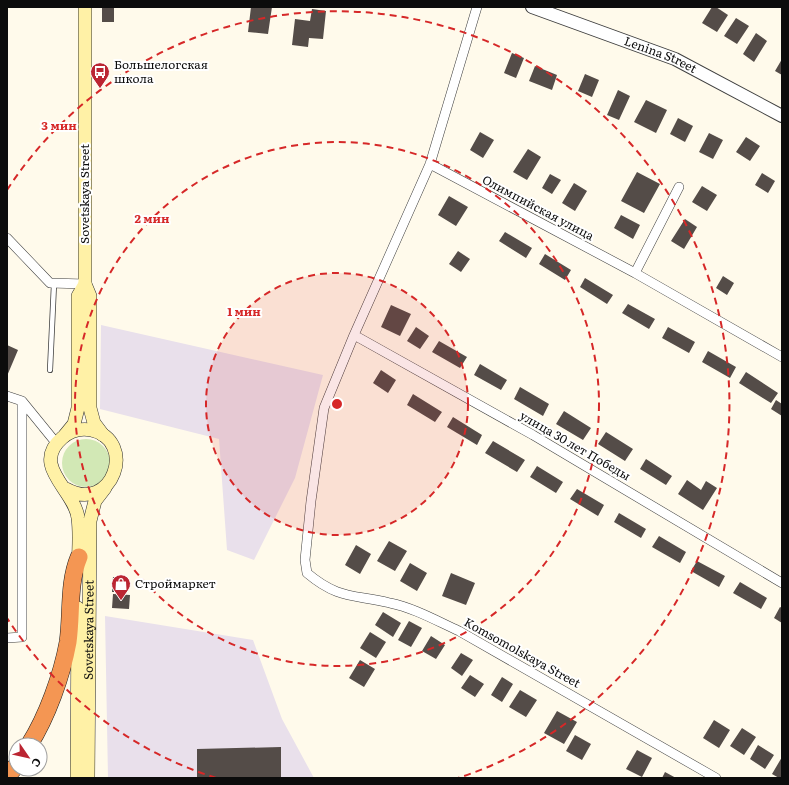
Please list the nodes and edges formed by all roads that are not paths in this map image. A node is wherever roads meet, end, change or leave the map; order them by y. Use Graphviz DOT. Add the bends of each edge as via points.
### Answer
graph roads {
  1 [pos="85,7"];
  2 [pos="477,7"];
  3 [pos="532,7"];
  4 [pos="782,116"];
  5 [pos="430,164"];
  6 [pos="680,187"];
  7 [pos="7,238"];
  8 [pos="635,273"];
  9 [pos="54,284"];
  10 [pos="85,284"];
  11 [pos="354,335"];
  12 [pos="782,357"];
  13 [pos="50,370"];
  14 [pos="7,396"];
  15 [pos="22,401"];
  16 [pos="102,435"];
  17 [pos="59,441"];
  18 [pos="106,486"];
  19 [pos="66,489"];
  20 [pos="78,557"];
  21 [pos="782,583"];
  22 [pos="7,638"];
  23 [pos="35,737"];
  24 [pos="77,778"];
  25 [pos="88,778"];
  26 [pos="716,778"];
  1 -- 10 [label="main road, Sovetskaya Street"];
  2 -- 5 [label="street"];
  3 -- 4 [label="street, Lenina Street" via="675,59"];
  5 -- 8 [label="street, Олимпийская улица"];
  5 -- 11 [label="street"];
  6 -- 8 [label="street"];
  7 -- 9 [label="street" via="50,283"];
  8 -- 12 [label="street, Олимпийская улица"];
  9 -- 10 [label="street"];
  9 -- 13 [label="lane"];
  10 -- 16 [label="main road, Sovetskaya Street" via="90,296 90,408 94,423"];
  10 -- 17 [label="main road, Sovetskaya Street" via="78,296 78,408 74,424"];
  11 -- 21 [label="street, улица 30 лет Победы" via="533,435"];
  11 -- 26 [label="street, Komsomolskaya Street" via="324,408 311,501 305,560 307,573 328,589 352,597 391,603 459,631"];
  14 -- 15 [label="street"];
  15 -- 17 [label="street"];
  15 -- 22 [label="street" via="22,637"];
  16 -- 17 [label="main road" via="96,432 74,431"];
  16 -- 18 [label="main road" via="112,446 117,460 115,474"];
  17 -- 19 [label="main road" via="54,450 52,465 56,479"];
  18 -- 19 [label="main road" via="87,495 72,493"];
  18 -- 25 [label="main road, Sovetskaya Street" via="95,501 90,521"];
  19 -- 20 [label="main road, Sovetskaya Street" via="74,501 78,517"];
  20 -- 23 [label="highway" via="74,569 68,641 62,667"];
  20 -- 24 [label="main road, Sovetskaya Street"];
}
